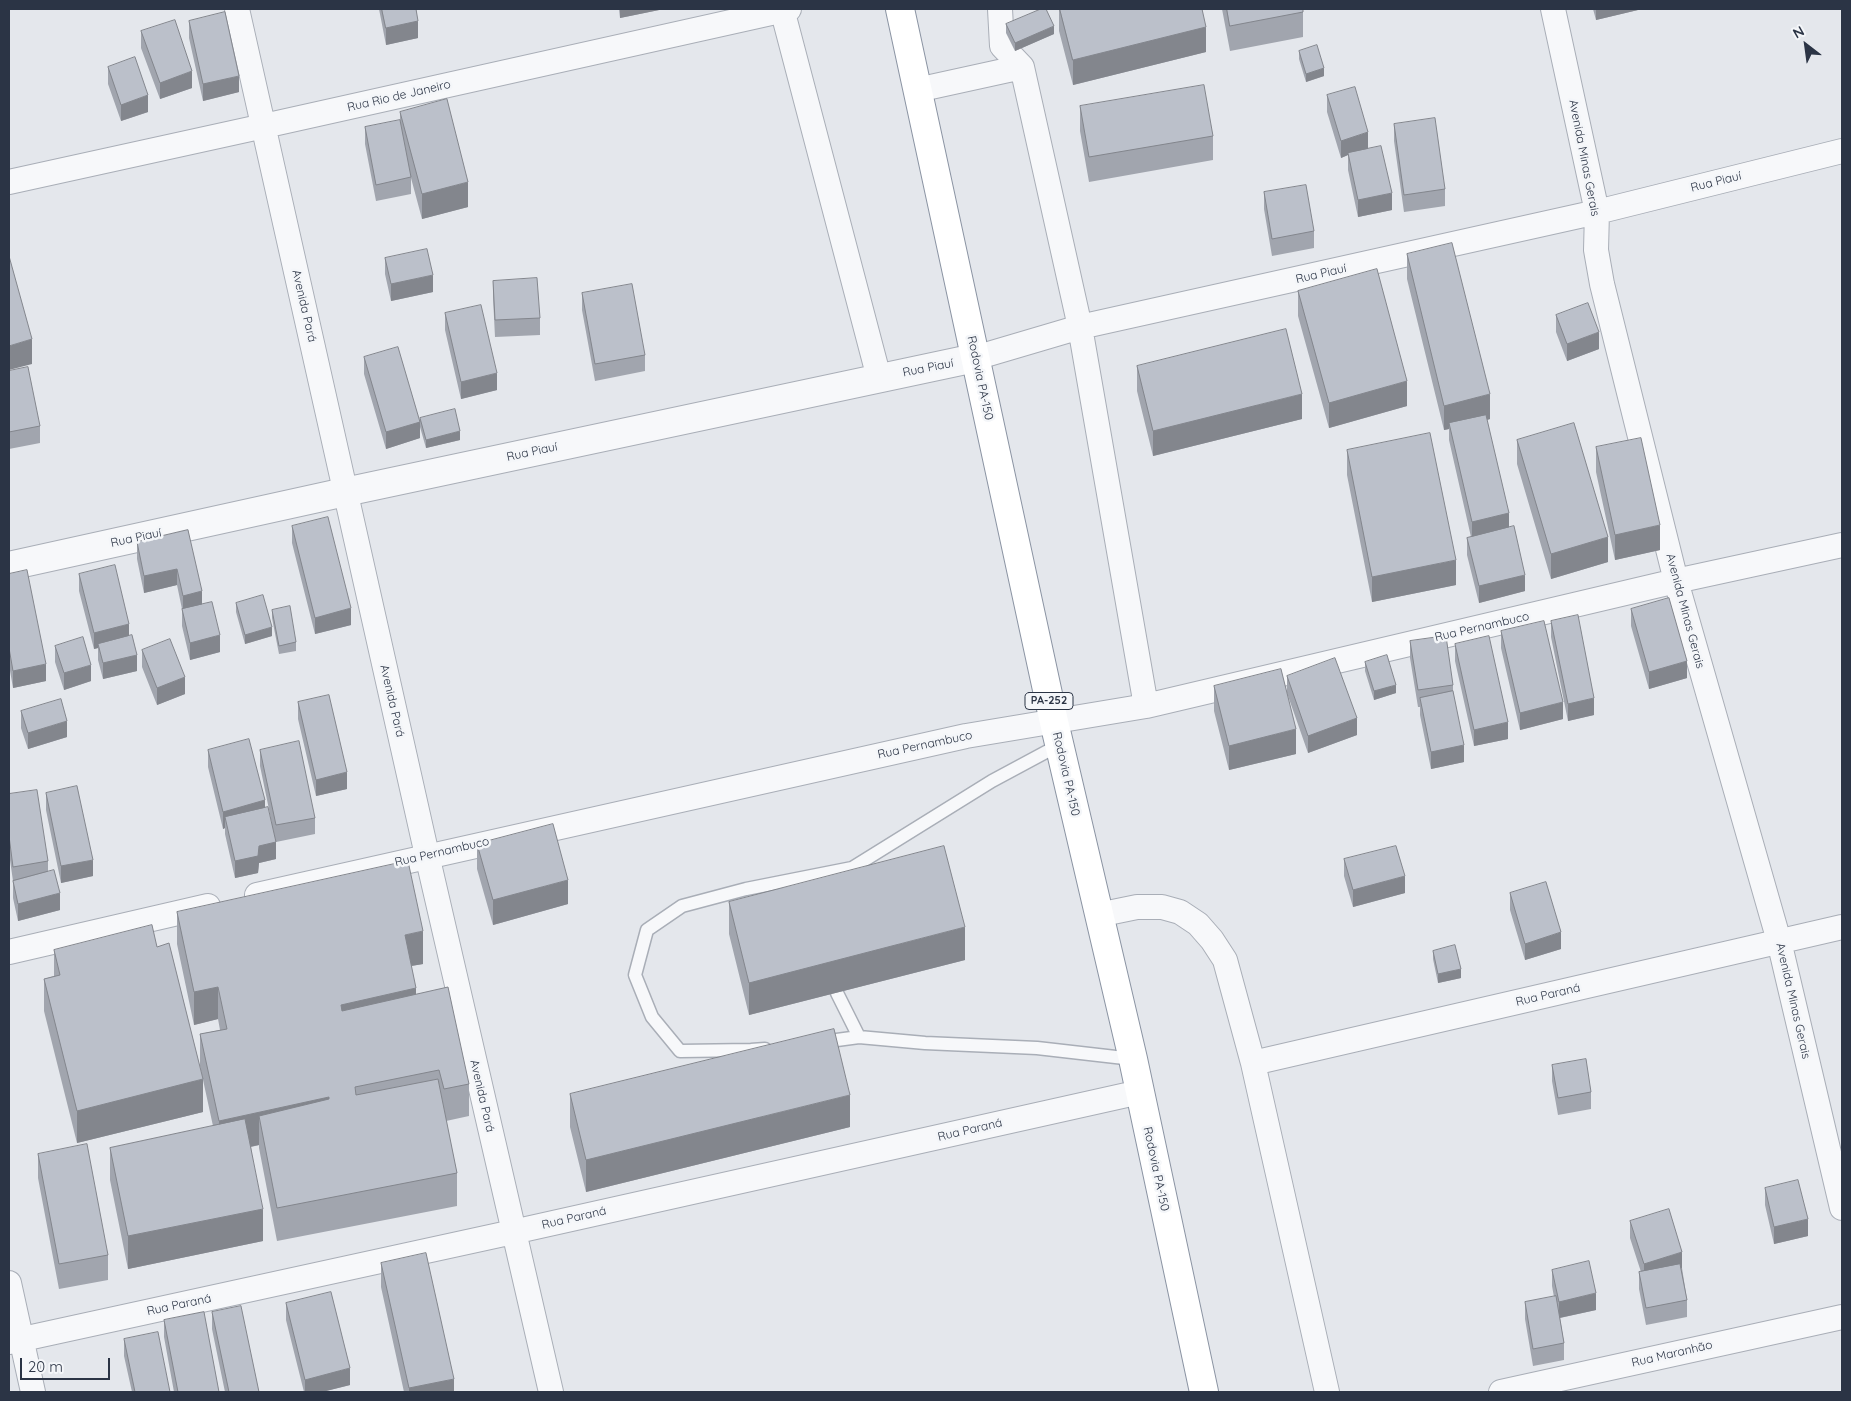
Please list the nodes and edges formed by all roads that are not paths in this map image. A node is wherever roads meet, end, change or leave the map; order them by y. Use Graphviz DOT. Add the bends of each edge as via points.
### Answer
graph roads {
  1 [pos="237,9"];
  2 [pos="785,9"];
  3 [pos="900,9"];
  4 [pos="1000,9"];
  5 [pos="1553,9"];
  6 [pos="1022,67"];
  7 [pos="917,90"];
  8 [pos="264,126"];
  9 [pos="1842,151"];
  10 [pos="9,182"];
  11 [pos="1598,212"];
  12 [pos="1080,327"];
  13 [pos="975,358"];
  14 [pos="879,378"];
  15 [pos="345,492"];
  16 [pos="1842,545"];
  17 [pos="9,566"];
  18 [pos="1676,581"];
  19 [pos="1146,706"];
  20 [pos="1056,734"];
  21 [pos="427,855"];
  22 [pos="852,868"];
  23 [pos="843,884"];
  24 [pos="1098,915"];
  25 [pos="1842,927"];
  26 [pos="1779,941"];
  27 [pos="9,952"];
  28 [pos="837,993"];
  29 [pos="859,1037"];
  30 [pos="810,1043"];
  31 [pos="780,1047"];
  32 [pos="1132,1059"];
  33 [pos="1253,1063"];
  34 [pos="1140,1092"];
  35 [pos="1842,1208"];
  36 [pos="513,1232"];
  37 [pos="9,1284"];
  38 [pos="1842,1316"];
  39 [pos="15,1340"];
  40 [pos="33,1392"];
  41 [pos="551,1392"];
  42 [pos="1204,1392"];
  43 [pos="1327,1392"];
  44 [pos="1501,1392"];
  1 -- 8 [label="street, Avenida Pará"];
  2 -- 8 [label="street, Rua Rio de Janeiro"];
  2 -- 14 [label="street"];
  3 -- 7 [label="highway, Rodovia PA-150 / PA-252"];
  4 -- 6 [label="street" via="1002,46"];
  5 -- 11 [label="street, Avenida Minas Gerais"];
  6 -- 7 [label="street"];
  6 -- 12 [label="street"];
  7 -- 13 [label="highway, Rodovia PA-150 / PA-252"];
  8 -- 10 [label="street, Rua Rio de Janeiro"];
  8 -- 15 [label="street, Avenida Pará"];
  9 -- 11 [label="street, Rua Piauí"];
  11 -- 12 [label="street, Rua Piauí"];
  11 -- 18 [label="street, Avenida Minas Gerais" via="1596,250 1602,284"];
  12 -- 13 [label="street, Rua Piauí"];
  12 -- 19 [label="street"];
  13 -- 14 [label="street, Rua Piauí"];
  13 -- 20 [label="highway, Rodovia PA-150 / PA-252"];
  14 -- 15 [label="street, Rua Piauí"];
  15 -- 17 [label="street, Rua Piauí"];
  15 -- 21 [label="street, Avenida Pará"];
  16 -- 18 [label="street, Rua Pernambuco"];
  18 -- 19 [label="street, Rua Pernambuco"];
  18 -- 26 [label="street, Avenida Minas Gerais"];
  19 -- 20 [label="street, Rua Pernambuco"];
  20 -- 21 [label="street, Rua Pernambuco" via="966,736"];
  20 -- 22 [label="lane" via="992,781"];
  20 -- 24 [label="highway, Rodovia PA-150 / PA-252"];
  21 -- 27 [label="street, Rua Pernambuco"];
  21 -- 36 [label="street, Avenida Pará"];
  22 -- 23 [label="lane"];
  22 -- 31 [label="lane" via="682,906 647,930 634,975 652,1017 680,1050"];
  24 -- 32 [label="highway, Rodovia PA-150 / PA-252"];
  24 -- 33 [label="street" via="1137,907 1162,907 1180,912 1198,924 1225,960"];
  25 -- 26 [label="street, Rua Paraná"];
  26 -- 33 [label="street, Rua Paraná"];
  26 -- 35 [label="street, Avenida Minas Gerais"];
  28 -- 29 [label="lane"];
  29 -- 30 [label="lane"];
  29 -- 32 [label="lane" via="1037,1048"];
  32 -- 34 [label="highway, Rodovia PA-150 / PA-252"];
  33 -- 43 [label="street"];
  34 -- 36 [label="street, Rua Paraná"];
  34 -- 42 [label="highway, Rodovia PA-150 / PA-252"];
  36 -- 39 [label="street, Rua Paraná"];
  36 -- 41 [label="street, Avenida Pará"];
  37 -- 39 [label="street"];
  38 -- 44 [label="street, Rua Maranhão"];
  39 -- 40 [label="street"];
}
